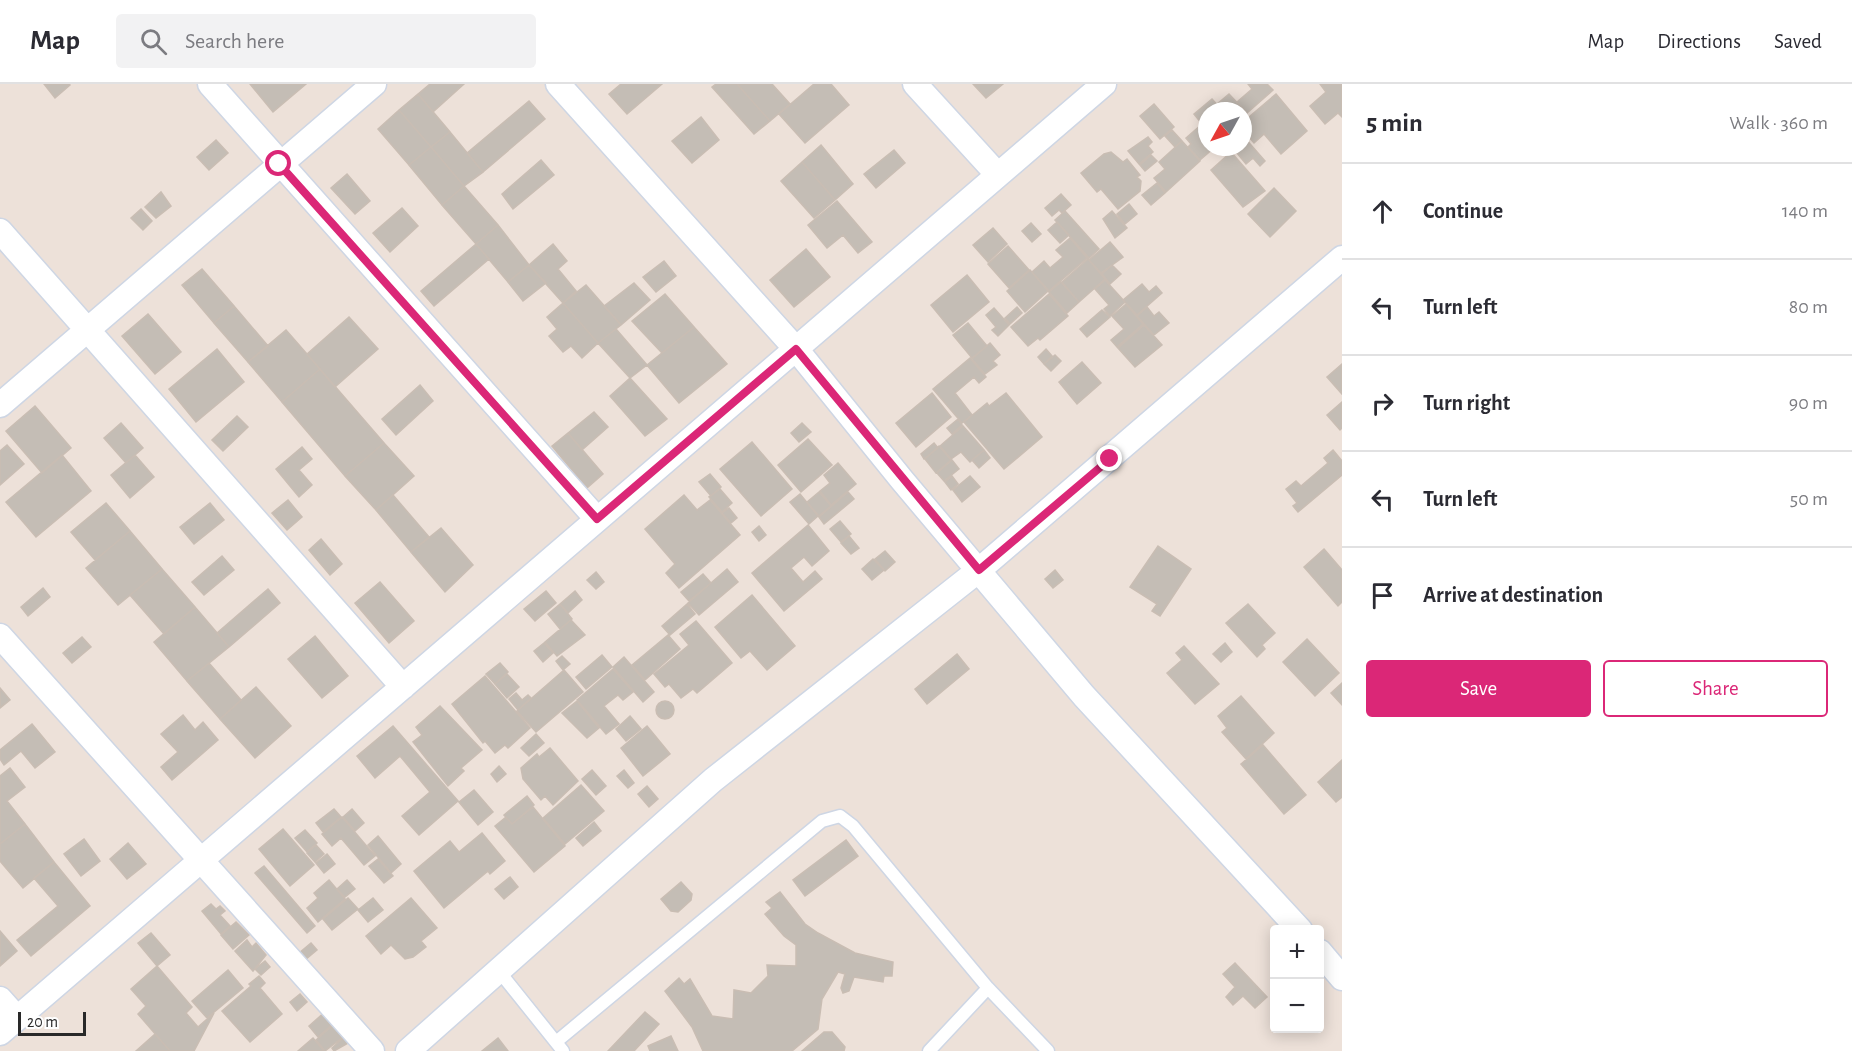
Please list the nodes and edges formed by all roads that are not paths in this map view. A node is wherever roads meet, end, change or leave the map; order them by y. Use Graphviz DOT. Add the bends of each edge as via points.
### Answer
graph roads {
  1 [pos="210,84"];
  2 [pos="374,84"];
  3 [pos="558,84"];
  4 [pos="915,84"];
  5 [pos="1104,84"];
  6 [pos="279,164"];
  7 [pos="998,175"];
  8 [pos="0,231"];
  9 [pos="1342,258"];
  10 [pos="86,331"];
  11 [pos="796,349"];
  12 [pos="0,405"];
  13 [pos="597,519"];
  14 [pos="979,570"];
  15 [pos="0,636"];
  16 [pos="403,687"];
  17 [pos="203,860"];
  18 [pos="1295,925"];
  19 [pos="1324,957"];
  20 [pos="498,970"];
  21 [pos="1342,978"];
  22 [pos="988,988"];
  23 [pos="0,999"];
  24 [pos="9,1025"];
  25 [pos="560,1047"];
  26 [pos="372,1051"];
  27 [pos="408,1051"];
  28 [pos="929,1051"];
  29 [pos="1048,1051"];
  1 -- 6 [label="street"];
  2 -- 6 [label="street"];
  3 -- 11 [label="street"];
  4 -- 7 [label="street"];
  5 -- 7 [label="street"];
  6 -- 10 [label="street"];
  6 -- 13 [label="street"];
  7 -- 11 [label="street"];
  8 -- 10 [label="street"];
  9 -- 14 [label="street"];
  10 -- 12 [label="street"];
  10 -- 16 [label="street"];
  11 -- 13 [label="street"];
  11 -- 14 [label="street"];
  13 -- 16 [label="street"];
  14 -- 18 [label="street" via="1084,696"];
  14 -- 20 [label="street" via="712,780"];
  15 -- 17 [label="street"];
  16 -- 17 [label="street"];
  17 -- 24 [label="street"];
  17 -- 26 [label="street"];
  19 -- 21 [label="street"];
  20 -- 25 [label="lane"];
  20 -- 27 [label="street"];
  22 -- 25 [label="lane" via="853,826 840,816 822,821"];
  22 -- 28 [label="lane"];
  22 -- 29 [label="lane"];
  23 -- 24 [label="street"];
}
